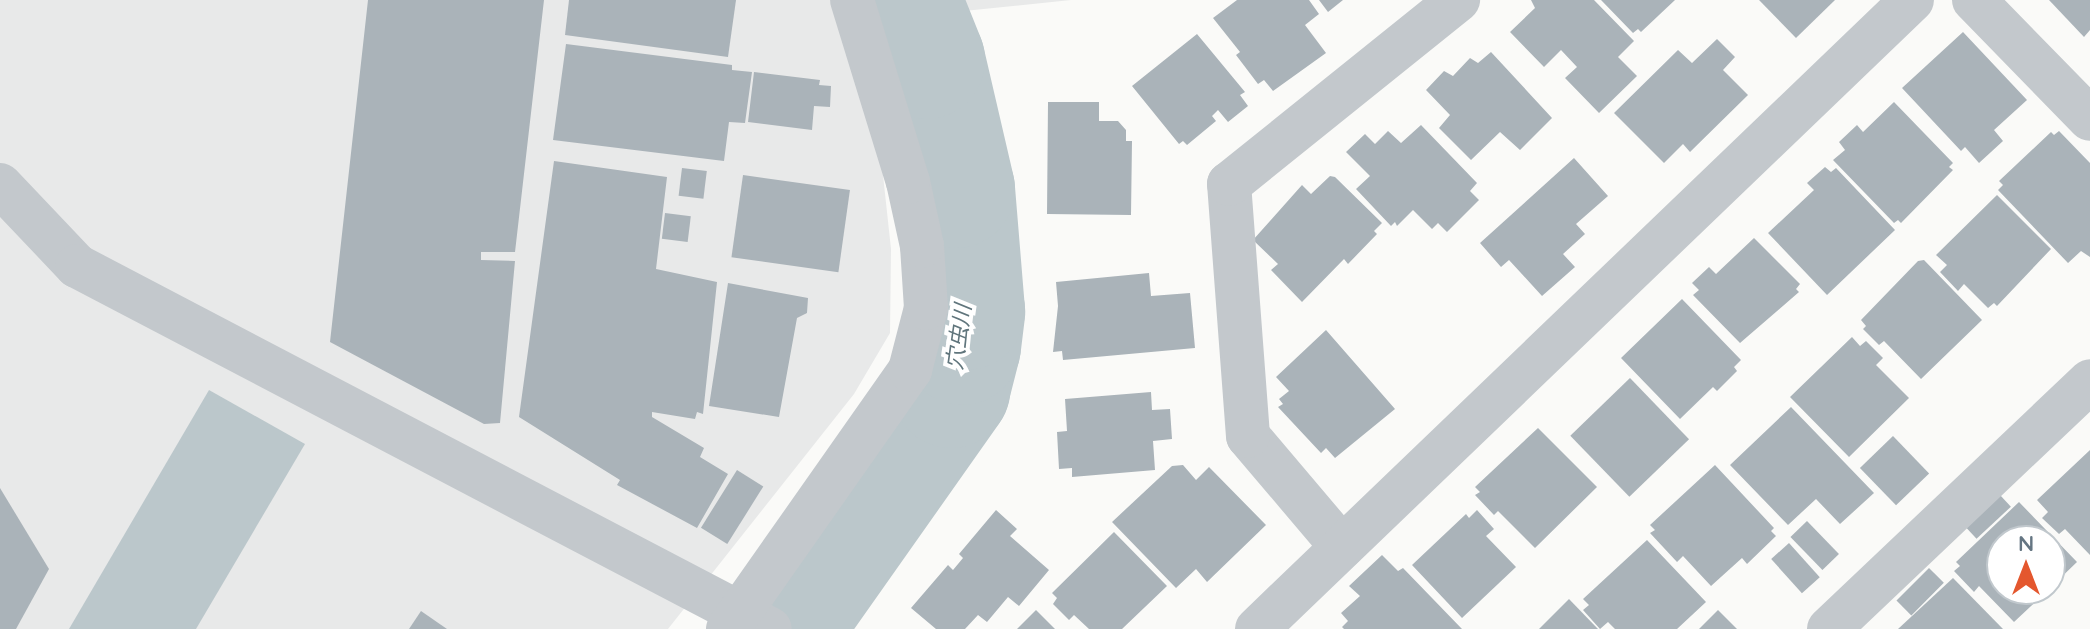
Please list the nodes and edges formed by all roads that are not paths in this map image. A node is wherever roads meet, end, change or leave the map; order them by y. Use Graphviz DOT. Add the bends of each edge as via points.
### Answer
graph roads {
  1 [pos="852,0"];
  2 [pos="1458,0"];
  3 [pos="1912,0"];
  4 [pos="1974,0"];
  5 [pos="2090,119"];
  6 [pos="0,185"];
  7 [pos="2090,381"];
  8 [pos="1342,547"];
  9 [pos="746,623"];
  10 [pos="1257,629"];
  11 [pos="1829,629"];
  1 -- 9 [label="street" via="908,182 922,246 926,308 910,370"];
  2 -- 8 [label="street" via="1229,184 1248,436"];
  3 -- 8 [label="street"];
  4 -- 5 [label="street"];
  6 -- 9 [label="street" via="77,266"];
  7 -- 11 [label="street"];
  8 -- 10 [label="street"];
}
